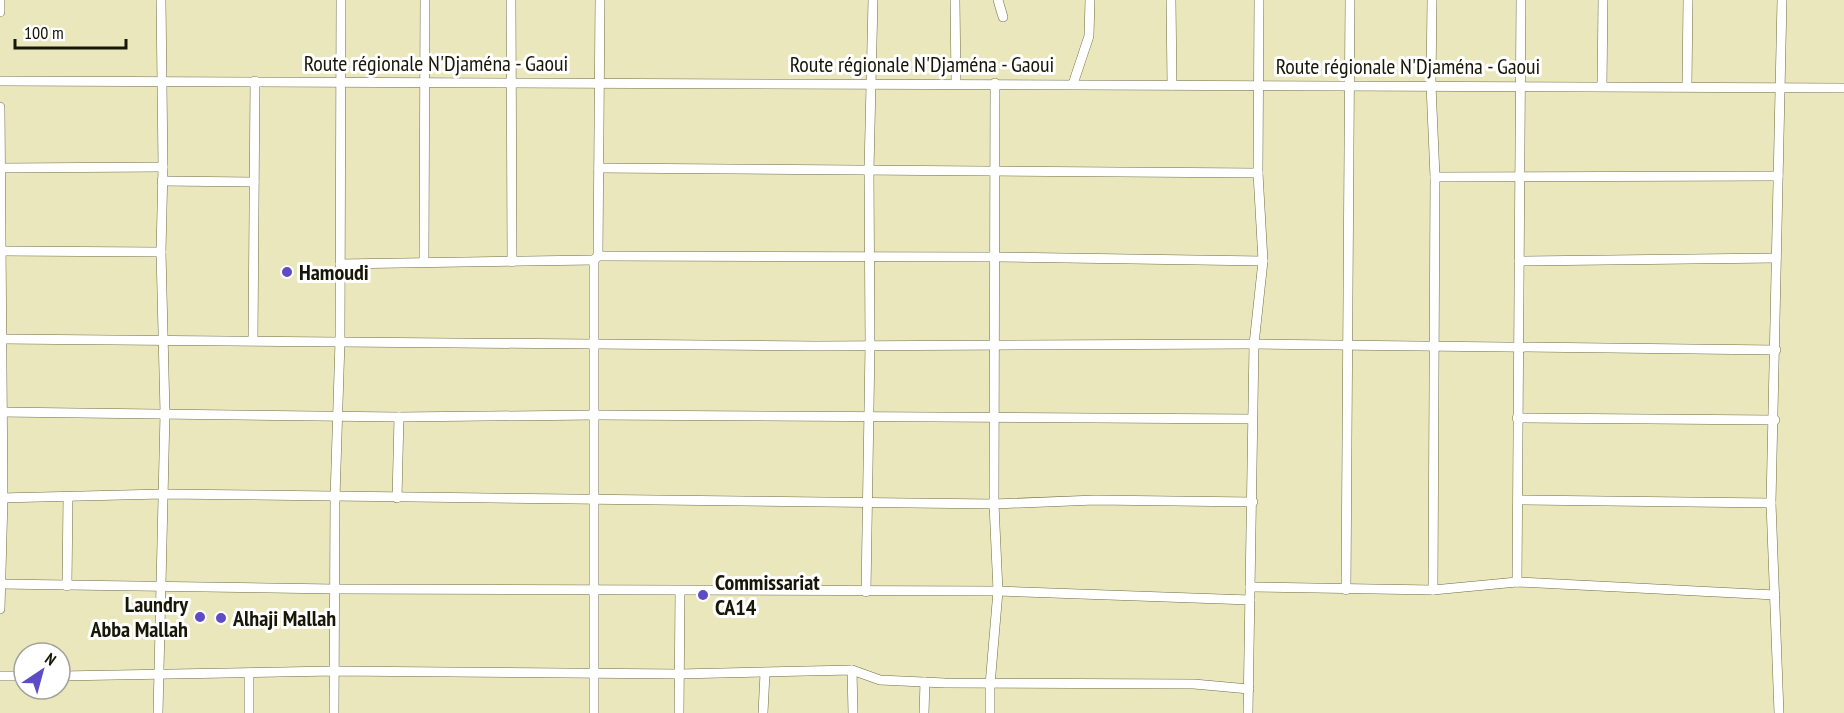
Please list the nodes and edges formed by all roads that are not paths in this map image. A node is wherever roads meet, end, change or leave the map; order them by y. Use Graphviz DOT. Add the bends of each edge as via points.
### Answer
graph roads {
  1 [pos="0,0"];
  2 [pos="161,0"];
  3 [pos="341,0"];
  4 [pos="425,0"];
  5 [pos="511,0"];
  6 [pos="600,0"];
  7 [pos="873,0"];
  8 [pos="955,0"];
  9 [pos="998,0"];
  10 [pos="1090,0"];
  11 [pos="1171,0"];
  12 [pos="1259,0"];
  13 [pos="1350,0"];
  14 [pos="1432,0"];
  15 [pos="1521,0"];
  16 [pos="1603,0"];
  17 [pos="1688,0"];
  18 [pos="1782,0"];
  19 [pos="0,12"];
  20 [pos="1003,17"];
  21 [pos="0,81"];
  22 [pos="255,81"];
  23 [pos="425,81"];
  24 [pos="162,82"];
  25 [pos="341,82"];
  26 [pos="510,82"];
  27 [pos="600,83"];
  28 [pos="872,83"];
  29 [pos="956,83"];
  30 [pos="995,83"];
  31 [pos="1073,84"];
  32 [pos="1172,85"];
  33 [pos="1259,85"];
  34 [pos="1350,85"];
  35 [pos="1431,85"];
  36 [pos="1687,85"];
  37 [pos="1521,86"];
  38 [pos="1602,86"];
  39 [pos="1780,86"];
  40 [pos="1844,88"];
  41 [pos="0,107"];
  42 [pos="163,167"];
  43 [pos="1,168"];
  44 [pos="599,168"];
  45 [pos="869,170"];
  46 [pos="994,170"];
  47 [pos="1258,173"];
  48 [pos="1520,176"];
  49 [pos="1778,176"];
  50 [pos="1435,177"];
  51 [pos="162,181"];
  52 [pos="254,182"];
  53 [pos="1,251"];
  54 [pos="161,252"];
  55 [pos="869,257"];
  56 [pos="996,257"];
  57 [pos="596,258"];
  58 [pos="1776,258"];
  59 [pos="1263,261"];
  60 [pos="1519,261"];
  61 [pos="424,262"];
  62 [pos="512,262"];
  63 [pos="340,264"];
  64 [pos="0,339"];
  65 [pos="162,340"];
  66 [pos="253,340"];
  67 [pos="340,341"];
  68 [pos="596,343"];
  69 [pos="1254,344"];
  70 [pos="870,346"];
  71 [pos="994,346"];
  72 [pos="1432,346"];
  73 [pos="1349,347"];
  74 [pos="1519,347"];
  75 [pos="1776,350"];
  76 [pos="0,412"];
  77 [pos="165,413"];
  78 [pos="339,414"];
  79 [pos="596,415"];
  80 [pos="869,416"];
  81 [pos="399,417"];
  82 [pos="995,417"];
  83 [pos="1517,418"];
  84 [pos="1252,419"];
  85 [pos="1775,420"];
  86 [pos="163,494"];
  87 [pos="68,497"];
  88 [pos="1,498"];
  89 [pos="335,498"];
  90 [pos="397,498"];
  91 [pos="596,498"];
  92 [pos="1518,500"];
  93 [pos="868,502"];
  94 [pos="1253,502"];
  95 [pos="1771,503"];
  96 [pos="994,504"];
  97 [pos="1517,582"];
  98 [pos="0,584"];
  99 [pos="67,585"];
  100 [pos="161,586"];
  101 [pos="1250,587"];
  102 [pos="335,588"];
  103 [pos="594,588"];
  104 [pos="1346,590"];
  105 [pos="1433,590"];
  106 [pos="680,591"];
  107 [pos="998,591"];
  108 [pos="866,592"];
  109 [pos="1775,595"];
  110 [pos="1250,600"];
  111 [pos="0,609"];
  112 [pos="852,670"];
  113 [pos="334,671"];
  114 [pos="595,671"];
  115 [pos="249,673"];
  116 [pos="765,673"];
  117 [pos="679,674"];
  118 [pos="158,675"];
  119 [pos="72,676"];
  120 [pos="925,682"];
  121 [pos="990,685"];
  122 [pos="1249,689"];
  123 [pos="158,713"];
  124 [pos="249,713"];
  125 [pos="334,713"];
  126 [pos="594,713"];
  127 [pos="679,713"];
  128 [pos="763,713"];
  129 [pos="853,713"];
  130 [pos="924,713"];
  131 [pos="990,713"];
  132 [pos="1248,713"];
  133 [pos="1779,713"];
  1 -- 19 [label="street"];
  2 -- 24 [label="street"];
  3 -- 25 [label="street"];
  4 -- 23 [label="street"];
  5 -- 26 [label="street"];
  6 -- 27 [label="street"];
  7 -- 28 [label="street"];
  8 -- 29 [label="street"];
  9 -- 20 [label="street"];
  10 -- 31 [label="street" via="1089,36"];
  11 -- 32 [label="street"];
  12 -- 33 [label="street"];
  13 -- 34 [label="street"];
  14 -- 35 [label="street"];
  15 -- 37 [label="street"];
  16 -- 38 [label="street"];
  17 -- 36 [label="street"];
  18 -- 39 [label="street"];
  21 -- 24 [label="street, Route régionale N'Djaména - Gaoui"];
  22 -- 24 [label="street, Route régionale N'Djaména - Gaoui"];
  22 -- 25 [label="street, Route régionale N'Djaména - Gaoui"];
  22 -- 52 [label="street"];
  23 -- 25 [label="street, Route régionale N'Djaména - Gaoui"];
  23 -- 26 [label="street, Route régionale N'Djaména - Gaoui"];
  23 -- 61 [label="street"];
  24 -- 42 [label="street"];
  25 -- 63 [label="street"];
  26 -- 27 [label="street, Route régionale N'Djaména - Gaoui"];
  26 -- 62 [label="street"];
  27 -- 28 [label="street, Route régionale N'Djaména - Gaoui"];
  27 -- 44 [label="street"];
  28 -- 29 [label="street, Route régionale N'Djaména - Gaoui"];
  28 -- 45 [label="street"];
  29 -- 30 [label="street, Route régionale N'Djaména - Gaoui"];
  30 -- 31 [label="street, Route régionale N'Djaména - Gaoui"];
  30 -- 46 [label="street"];
  31 -- 32 [label="street, Route régionale N'Djaména - Gaoui"];
  32 -- 33 [label="street, Route régionale N'Djaména - Gaoui"];
  33 -- 34 [label="street, Route régionale N'Djaména - Gaoui"];
  33 -- 47 [label="street"];
  34 -- 35 [label="street, Route régionale N'Djaména - Gaoui"];
  34 -- 73 [label="street"];
  35 -- 37 [label="street, Route régionale N'Djaména - Gaoui"];
  35 -- 50 [label="street"];
  36 -- 38 [label="street, Route régionale N'Djaména - Gaoui"];
  36 -- 39 [label="street, Route régionale N'Djaména - Gaoui"];
  37 -- 38 [label="street, Route régionale N'Djaména - Gaoui"];
  37 -- 48 [label="street"];
  39 -- 40 [label="street, Route régionale N'Djaména - Gaoui"];
  39 -- 49 [label="street"];
  41 -- 43 [label="street"];
  42 -- 43 [label="street"];
  42 -- 51 [label="street"];
  43 -- 53 [label="street"];
  44 -- 45 [label="street"];
  44 -- 57 [label="street"];
  45 -- 46 [label="street"];
  45 -- 55 [label="street"];
  46 -- 47 [label="street"];
  46 -- 56 [label="street"];
  47 -- 59 [label="street"];
  48 -- 49 [label="street"];
  48 -- 50 [label="street"];
  48 -- 60 [label="street"];
  49 -- 58 [label="street"];
  50 -- 72 [label="street"];
  51 -- 52 [label="street"];
  51 -- 54 [label="street"];
  52 -- 66 [label="street"];
  53 -- 54 [label="street"];
  53 -- 64 [label="street"];
  54 -- 65 [label="street"];
  55 -- 56 [label="street"];
  55 -- 57 [label="street"];
  55 -- 70 [label="street"];
  56 -- 59 [label="street"];
  56 -- 71 [label="street"];
  57 -- 62 [label="street"];
  57 -- 68 [label="street"];
  58 -- 60 [label="street"];
  58 -- 75 [label="street"];
  59 -- 69 [label="street"];
  60 -- 74 [label="street"];
  61 -- 62 [label="street"];
  61 -- 63 [label="street"];
  63 -- 67 [label="street"];
  64 -- 65 [label="street"];
  64 -- 76 [label="street"];
  65 -- 66 [label="street"];
  65 -- 77 [label="street"];
  66 -- 67 [label="street"];
  67 -- 68 [label="street"];
  67 -- 78 [label="street"];
  68 -- 70 [label="street"];
  68 -- 79 [label="street"];
  69 -- 71 [label="street"];
  69 -- 73 [label="street"];
  69 -- 84 [label="street"];
  70 -- 71 [label="street"];
  70 -- 80 [label="street"];
  71 -- 82 [label="street"];
  72 -- 73 [label="street"];
  72 -- 74 [label="street"];
  72 -- 105 [label="street"];
  73 -- 104 [label="street"];
  74 -- 75 [label="street"];
  74 -- 83 [label="street"];
  75 -- 85 [label="street"];
  76 -- 77 [label="street"];
  76 -- 88 [label="street"];
  77 -- 78 [label="street"];
  77 -- 86 [label="street"];
  78 -- 81 [label="street"];
  78 -- 89 [label="street"];
  79 -- 80 [label="street"];
  79 -- 81 [label="street"];
  79 -- 91 [label="street"];
  80 -- 82 [label="street"];
  80 -- 93 [label="street"];
  81 -- 90 [label="street"];
  82 -- 84 [label="street"];
  82 -- 96 [label="street"];
  83 -- 85 [label="street"];
  83 -- 92 [label="street"];
  84 -- 94 [label="street"];
  85 -- 95 [label="street"];
  86 -- 87 [label="street"];
  86 -- 89 [label="street"];
  86 -- 100 [label="street"];
  87 -- 88 [label="street"];
  87 -- 99 [label="street"];
  88 -- 98 [label="street"];
  89 -- 90 [label="street"];
  89 -- 102 [label="street"];
  90 -- 91 [label="street"];
  91 -- 93 [label="street"];
  91 -- 103 [label="street"];
  92 -- 95 [label="street"];
  92 -- 97 [label="street"];
  93 -- 96 [label="street"];
  93 -- 108 [label="street"];
  94 -- 96 [label="street" via="1095,500"];
  94 -- 101 [label="street"];
  95 -- 109 [label="street"];
  96 -- 107 [label="street"];
  97 -- 105 [label="street"];
  97 -- 109 [label="street"];
  98 -- 99 [label="street"];
  98 -- 111 [label="street"];
  99 -- 100 [label="street"];
  100 -- 102 [label="street"];
  100 -- 118 [label="street"];
  101 -- 104 [label="street"];
  101 -- 110 [label="street"];
  102 -- 103 [label="street"];
  102 -- 113 [label="street"];
  103 -- 106 [label="street"];
  103 -- 114 [label="street"];
  104 -- 105 [label="street"];
  106 -- 108 [label="street"];
  106 -- 117 [label="street"];
  107 -- 108 [label="street"];
  107 -- 110 [label="street"];
  107 -- 121 [label="street"];
  109 -- 133 [label="street"];
  110 -- 122 [label="street"];
  112 -- 116 [label="street"];
  112 -- 120 [label="street" via="880,680"];
  112 -- 129 [label="street"];
  113 -- 114 [label="street"];
  113 -- 115 [label="street"];
  113 -- 125 [label="street"];
  114 -- 117 [label="street"];
  114 -- 126 [label="street"];
  115 -- 118 [label="street"];
  115 -- 124 [label="street"];
  116 -- 117 [label="street"];
  116 -- 128 [label="street"];
  117 -- 127 [label="street"];
  118 -- 119 [label="street"];
  118 -- 123 [label="street"];
  120 -- 121 [label="street"];
  120 -- 130 [label="street"];
  121 -- 122 [label="street" via="1194,684"];
  121 -- 131 [label="street"];
  122 -- 132 [label="street"];
}
